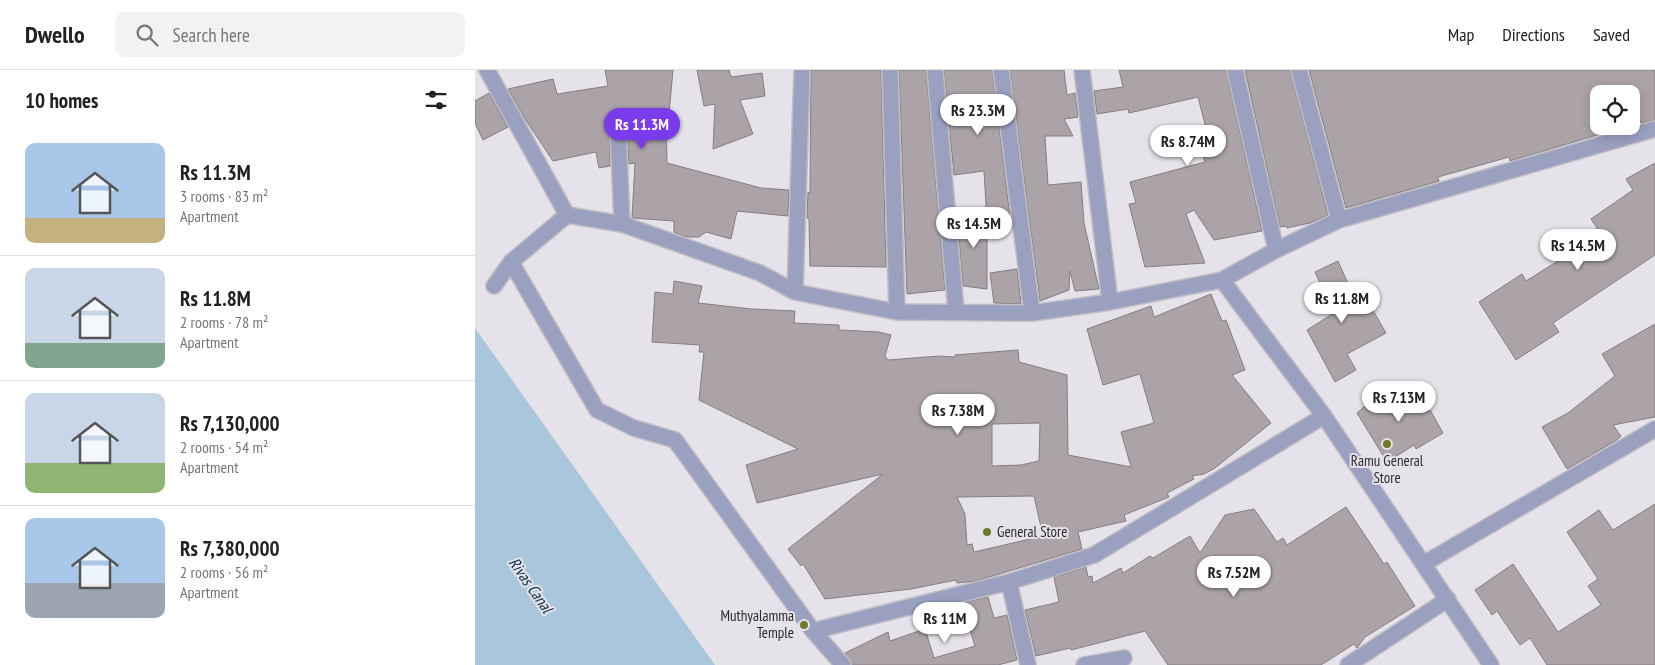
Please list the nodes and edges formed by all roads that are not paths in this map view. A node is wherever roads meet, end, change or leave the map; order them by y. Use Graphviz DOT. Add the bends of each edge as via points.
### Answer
graph roads {
  1 [pos="487,70"];
  2 [pos="803,70"];
  3 [pos="890,70"];
  4 [pos="935,70"];
  5 [pos="1001,70"];
  6 [pos="1082,70"];
  7 [pos="1235,70"];
  8 [pos="1299,70"];
  9 [pos="618,129"];
  10 [pos="1655,130"];
  11 [pos="567,215"];
  12 [pos="1339,220"];
  13 [pos="622,224"];
  14 [pos="1276,250"];
  15 [pos="511,262"];
  16 [pos="1222,280"];
  17 [pos="495,286"];
  18 [pos="795,292"];
  19 [pos="1109,302"];
  20 [pos="956,311"];
  21 [pos="897,312"];
  22 [pos="1032,313"];
  23 [pos="1324,416"];
  24 [pos="1655,429"];
  25 [pos="1425,563"];
  26 [pos="1009,582"];
  27 [pos="1448,599"];
  28 [pos="813,630"];
  29 [pos="1124,658"];
  30 [pos="843,665"];
  31 [pos="1028,665"];
  32 [pos="1084,665"];
  33 [pos="1348,665"];
  34 [pos="1491,665"];
  1 -- 11 [label="street"];
  2 -- 18 [label="street"];
  3 -- 21 [label="street"];
  4 -- 20 [label="street"];
  5 -- 22 [label="street"];
  6 -- 19 [label="street"];
  7 -- 14 [label="street"];
  8 -- 12 [label="street"];
  9 -- 13 [label="street"];
  10 -- 12 [label="street"];
  11 -- 13 [label="street"];
  11 -- 15 [label="street"];
  12 -- 14 [label="street"];
  13 -- 18 [label="street" via="760,273"];
  14 -- 16 [label="street"];
  15 -- 17 [label="street"];
  15 -- 28 [label="street" via="597,410 633,428 675,440"];
  16 -- 19 [label="street"];
  16 -- 23 [label="street"];
  18 -- 21 [label="street"];
  19 -- 22 [label="street"];
  20 -- 21 [label="street"];
  20 -- 22 [label="street"];
  23 -- 25 [label="street"];
  23 -- 26 [label="street" via="1094,555"];
  24 -- 25 [label="street"];
  25 -- 27 [label="street"];
  26 -- 28 [label="street"];
  26 -- 31 [label="street"];
  27 -- 33 [label="street"];
  27 -- 34 [label="street"];
  28 -- 30 [label="street"];
  29 -- 32 [label="street"];
}
